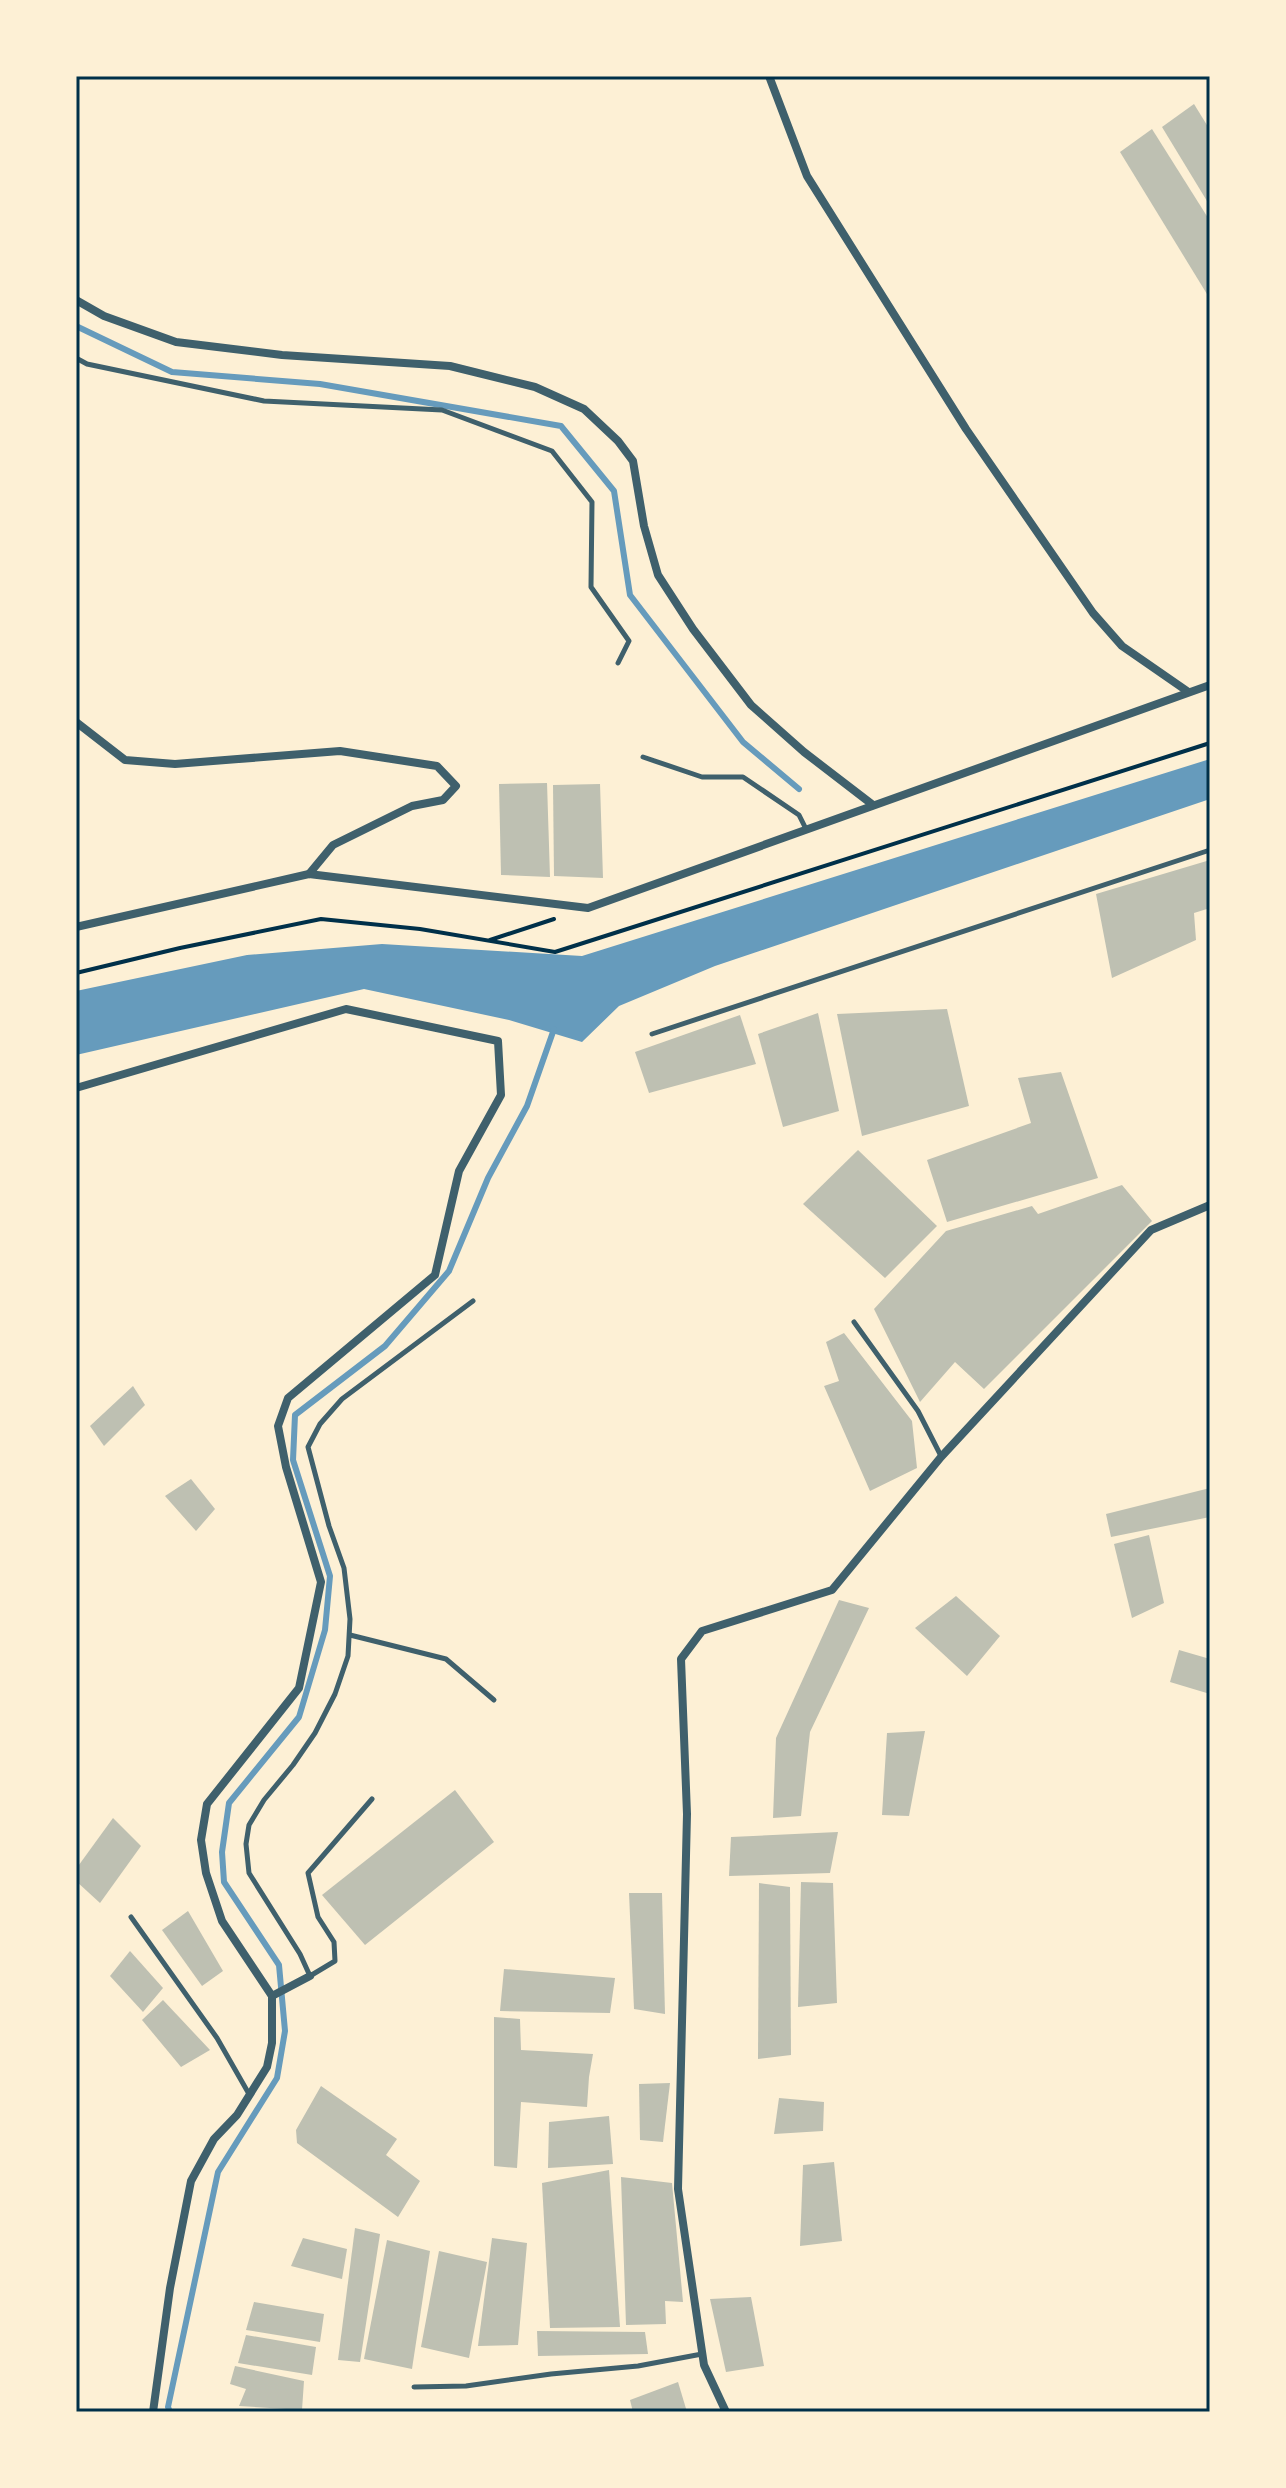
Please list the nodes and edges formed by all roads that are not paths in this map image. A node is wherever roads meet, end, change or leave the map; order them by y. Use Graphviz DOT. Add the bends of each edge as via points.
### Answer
graph roads {
  1 [pos="769,76"];
  2 [pos="76,300"];
  3 [pos="76,358"];
  4 [pos="618,663"];
  5 [pos="1210,685"];
  6 [pos="1187,691"];
  7 [pos="76,722"];
  8 [pos="643,757"];
  9 [pos="873,805"];
  10 [pos="806,829"];
  11 [pos="1210,850"];
  12 [pos="309,874"];
  13 [pos="76,927"];
  14 [pos="652,1034"];
  15 [pos="76,1088"];
  16 [pos="1210,1205"];
  17 [pos="473,1301"];
  18 [pos="854,1322"];
  19 [pos="941,1457"];
  20 [pos="349,1634"];
  21 [pos="494,1700"];
  22 [pos="372,1799"];
  23 [pos="131,1917"];
  24 [pos="310,1976"];
  25 [pos="272,1996"];
  26 [pos="249,2095"];
  27 [pos="703,2354"];
  28 [pos="414,2387"];
  29 [pos="153,2412"];
  30 [pos="726,2412"];
  1 -- 6 [label="street" via="807,176 966,429 1093,613 1122,646"];
  2 -- 9 [label="street" via="176,342 450,366 535,387 584,409 633,461 658,575 693,629 751,705"];
  3 -- 4 [label="lane" via="264,401 442,410 552,451 592,502 591,587 629,641"];
  5 -- 6 [label="street"];
  6 -- 9 [label="street"];
  7 -- 12 [label="street" via="125,760 175,764 340,751 437,766 456,786 443,800 412,806 333,845"];
  8 -- 10 [label="lane" via="702,777 743,777 799,815"];
  9 -- 10 [label="street"];
  10 -- 12 [label="street" via="588,908"];
  11 -- 14 [label="lane"];
  12 -- 13 [label="street"];
  15 -- 25 [label="street" via="346,1009 498,1041 501,1095 459,1171 435,1275 288,1398 278,1426 321,1582 299,1688 207,1804 201,1840 222,1921"];
  16 -- 19 [label="street" via="1151,1230"];
  17 -- 20 [label="lane" via="342,1399 308,1447 344,1568"];
  18 -- 19 [label="lane" via="918,1411"];
  19 -- 27 [label="street" via="832,1590 702,1631 681,1659 687,1814 678,2189"];
  20 -- 21 [label="lane" via="446,1659"];
  20 -- 24 [label="lane" via="348,1656 335,1694 315,1733 249,1825 246,1844 249,1873"];
  22 -- 24 [label="lane" via="308,1873 318,1917 334,1942 335,1961"];
  23 -- 26 [label="lane" via="217,2038"];
  24 -- 25 [label="street"];
  25 -- 26 [label="street" via="267,2067"];
  26 -- 29 [label="street" via="214,2139 191,2181"];
  27 -- 28 [label="lane" via="466,2386"];
  27 -- 30 [label="street"];
}
